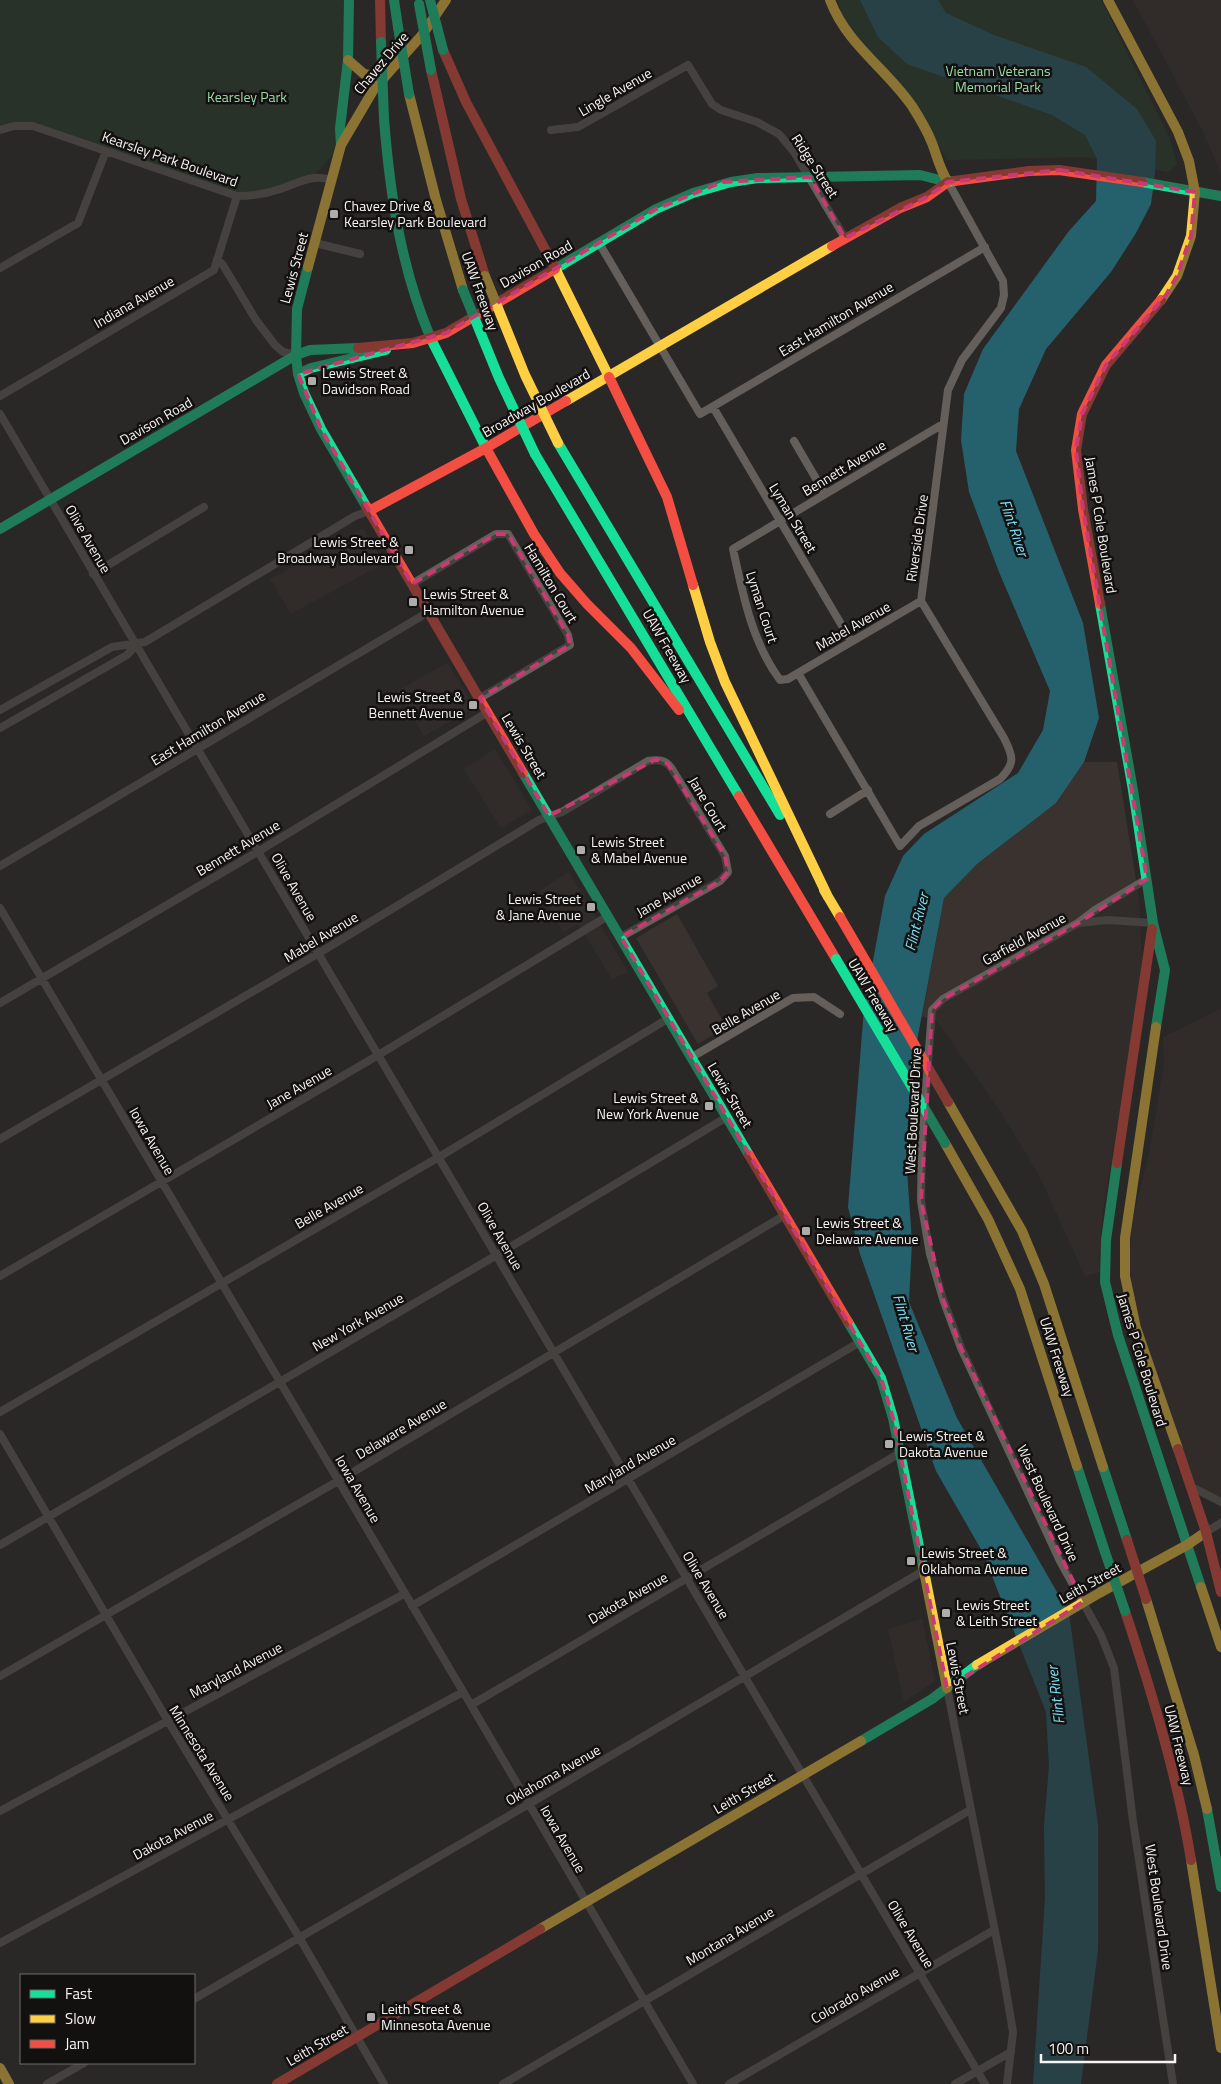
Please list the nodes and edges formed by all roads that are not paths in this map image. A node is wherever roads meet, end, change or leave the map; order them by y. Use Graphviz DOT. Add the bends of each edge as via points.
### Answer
graph roads {
  1 [pos="349,0"];
  2 [pos="380,0"];
  3 [pos="394,0"];
  4 [pos="430,0"];
  5 [pos="446,0"];
  6 [pos="830,0"];
  7 [pos="1108,0"];
  8 [pos="419,2"];
  9 [pos="348,60"];
  10 [pos="688,65"];
  11 [pos="384,78"];
  12 [pos="0,130"];
  13 [pos="551,130"];
  14 [pos="342,146"];
  15 [pos="106,151"];
  16 [pos="810,177"];
  17 [pos="332,180"];
  18 [pos="948,182"];
  19 [pos="1195,192"];
  20 [pos="237,196"];
  21 [pos="1221,196"];
  22 [pos="845,238"];
  23 [pos="315,243"];
  24 [pos="599,243"];
  25 [pos="985,247"];
  26 [pos="360,254"];
  27 [pos="217,259"];
  28 [pos="0,268"];
  29 [pos="555,268"];
  30 [pos="431,339"];
  31 [pos="402,345"];
  32 [pos="661,346"];
  33 [pos="296,355"];
  34 [pos="298,374"];
  35 [pos="609,377"];
  36 [pos="0,396"];
  37 [pos="713,407"];
  38 [pos="0,414"];
  39 [pos="943,424"];
  40 [pos="794,441"];
  41 [pos="486,448"];
  42 [pos="825,494"];
  43 [pos="51,499"];
  44 [pos="204,507"];
  45 [pos="369,511"];
  46 [pos="780,522"];
  47 [pos="0,529"];
  48 [pos="733,549"];
  49 [pos="93,574"];
  50 [pos="412,584"];
  51 [pos="921,601"];
  52 [pos="428,610"];
  53 [pos="852,641"];
  54 [pos="136,644"];
  55 [pos="798,673"];
  56 [pos="23,697"];
  57 [pos="480,698"];
  58 [pos="0,710"];
  59 [pos="31,710"];
  60 [pos="488,712"];
  61 [pos="0,728"];
  62 [pos="199,749"];
  63 [pos="716,758"];
  64 [pos="656,759"];
  65 [pos="868,790"];
  66 [pos="830,814"];
  67 [pos="549,816"];
  68 [pos="259,851"];
  69 [pos="0,866"];
  70 [pos="728,872"];
  71 [pos="1147,879"];
  72 [pos="828,897"];
  73 [pos="0,908"];
  74 [pos="608,916"];
  75 [pos="1078,923"];
  76 [pos="1153,923"];
  77 [pos="621,937"];
  78 [pos="319,953"];
  79 [pos="42,978"];
  80 [pos="943,999"];
  81 [pos="0,1003"];
  82 [pos="840,1014"];
  83 [pos="669,1018"];
  84 [pos="379,1055"];
  85 [pos="692,1057"];
  86 [pos="102,1081"];
  87 [pos="727,1117"];
  88 [pos="0,1140"];
  89 [pos="439,1157"];
  90 [pos="161,1182"];
  91 [pos="785,1214"];
  92 [pos="497,1255"];
  93 [pos="0,1276"];
  94 [pos="221,1282"];
  95 [pos="860,1342"];
  96 [pos="554,1353"];
  97 [pos="280,1382"];
  98 [pos="0,1412"];
  99 [pos="0,1434"];
  100 [pos="900,1453"];
  101 [pos="628,1480"];
  102 [pos="338,1481"];
  103 [pos="1190,1486"];
  104 [pos="1221,1502"];
  105 [pos="49,1516"];
  106 [pos="1221,1523"];
  107 [pos="1206,1532"];
  108 [pos="0,1545"];
  109 [pos="1187,1545"];
  110 [pos="923,1571"];
  111 [pos="687,1578"];
  112 [pos="1221,1592"];
  113 [pos="404,1594"];
  114 [pos="412,1606"];
  115 [pos="106,1615"];
  116 [pos="1221,1647"];
  117 [pos="0,1676"];
  118 [pos="745,1676"];
  119 [pos="947,1688"];
  120 [pos="463,1692"];
  121 [pos="472,1705"];
  122 [pos="168,1721"];
  123 [pos="802,1775"];
  124 [pos="529,1804"];
  125 [pos="970,1810"];
  126 [pos="0,1811"];
  127 [pos="228,1819"];
  128 [pos="861,1874"];
  129 [pos="1221,1887"];
  130 [pos="586,1902"];
  131 [pos="994,1930"];
  132 [pos="299,1937"];
  133 [pos="0,1943"];
  134 [pos="919,1972"];
  135 [pos="195,1997"];
  136 [pos="644,2001"];
  137 [pos="357,2038"];
  138 [pos="1221,2048"];
  139 [pos="1011,2052"];
  140 [pos="82,2064"];
  141 [pos="0,2068"];
  142 [pos="977,2071"];
  143 [pos="9,2084"];
  144 [pos="48,2084"];
  145 [pos="277,2084"];
  146 [pos="384,2084"];
  147 [pos="503,2084"];
  148 [pos="693,2084"];
  149 [pos="729,2084"];
  150 [pos="955,2084"];
  151 [pos="985,2084"];
  152 [pos="1007,2084"];
  153 [pos="1173,2084"];
  1 -- 9 [label="main road, Chavez Drive"];
  2 -- 30 [label="main road, bridge" via="387,169 398,238 413,295"];
  3 -- 63 [label="main road, UAW Freeway, bridge" via="409,94 436,200 463,290 495,370 536,454"];
  4 -- 29 [label="main road, bridge" via="443,50 470,110"];
  5 -- 11 [label="main road, Chavez Drive" via="422,35"];
  6 -- 18 [label="main road" via="855,45 902,93 918,117"];
  7 -- 19 [label="main road, James P Cole Boulevard" via="1178,132 1189,161"];
  8 -- 72 [label="main road, UAW Freeway, bridge" via="461,199 485,276 524,375 558,443"];
  9 -- 11 [label="main road" via="362,74"];
  9 -- 14 [label="main road, Chavez Drive" via="340,128"];
  10 -- 13 [label="street, Lingle Avenue" via="578,128"];
  10 -- 16 [label="street, Ridge Street" via="712,104 779,134"];
  11 -- 14 [label="main road, Chavez Drive" via="367,99"];
  12 -- 15 [label="street, Kearsley Park Boulevard" via="33,126"];
  14 -- 17 [label="main road, Chavez Drive"];
  15 -- 20 [label="street, Kearsley Park Boulevard"];
  15 -- 28 [label="street" via="78,223"];
  16 -- 18 [label="main road, Davison Road" via="920,175"];
  16 -- 22 [label="street, Ridge Street"];
  16 -- 24 [label="main road, Davison Road" via="740,179 706,187 656,209"];
  17 -- 20 [label="street, Kearsley Park Boulevard" via="313,177 266,194"];
  17 -- 23 [label="main road, Lewis Street"];
  18 -- 19 [label="main road" via="1047,170 1093,174"];
  18 -- 22 [label="main road, Broadway Boulevard" via="926,197"];
  18 -- 25 [label="street, Riverside Drive"];
  19 -- 21 [label="main road"];
  19 -- 71 [label="main road, James P Cole Boulevard" via="1190,236 1177,276 1166,295 1106,365 1082,414 1076,450 1082,509"];
  20 -- 27 [label="street, Indiana Avenue"];
  22 -- 32 [label="main road, Broadway Boulevard"];
  23 -- 26 [label="street"];
  23 -- 33 [label="main road, Lewis Street" via="297,309"];
  24 -- 29 [label="main road, Davison Road"];
  24 -- 32 [label="street"];
  25 -- 37 [label="street, East Hamilton Avenue"];
  25 -- 39 [label="street, Riverside Drive" via="1003,281 1001,308 962,360 948,390"];
  27 -- 33 [label="street" via="275,345 283,352"];
  27 -- 36 [label="street, Indiana Avenue" via="214,270"];
  29 -- 30 [label="main road, Davison Road"];
  29 -- 35 [label="main road"];
  30 -- 31 [label="main road, Davison Road"];
  30 -- 41 [label="main road"];
  31 -- 33 [label="main road, Davison Road" via="334,347"];
  31 -- 34 [label="main road"];
  32 -- 35 [label="main road, Broadway Boulevard"];
  32 -- 37 [label="street, East Hamilton Avenue" via="700,414"];
  33 -- 34 [label="main road, Lewis Street"];
  33 -- 43 [label="main road, Davison Road"];
  34 -- 45 [label="main road, Lewis Street" via="313,415"];
  35 -- 41 [label="main road, Broadway Boulevard"];
  35 -- 72 [label="main road" via="666,496 725,682"];
  37 -- 46 [label="street, Lyman Street"];
  38 -- 43 [label="street, Olive Avenue"];
  39 -- 42 [label="street, Bennett Avenue"];
  39 -- 51 [label="street, Riverside Drive"];
  40 -- 42 [label="street"];
  41 -- 45 [label="main road, Broadway Boulevard"];
  41 -- 63 [label="main road" via="534,534 560,572 631,648"];
  42 -- 46 [label="street, Bennett Avenue"];
  43 -- 47 [label="main road, Davison Road"];
  43 -- 49 [label="street, Olive Avenue"];
  44 -- 49 [label="street"];
  45 -- 50 [label="main road, Lewis Street"];
  45 -- 54 [label="street, Broadway Boulevard" via="145,642"];
  46 -- 48 [label="street, Bennett Avenue"];
  46 -- 53 [label="street, Lyman Street"];
  48 -- 55 [label="street, Lyman Court" via="754,630 769,664 780,680"];
  49 -- 54 [label="street, Olive Avenue"];
  50 -- 52 [label="main road, Lewis Street"];
  50 -- 57 [label="street, Hamilton Court" via="496,534 508,534 568,635 570,645"];
  51 -- 53 [label="street, Mabel Avenue"];
  51 -- 65 [label="street, Riverside Drive" via="1004,738 1012,754 1012,763 1000,779 919,826 900,846"];
  52 -- 57 [label="main road, Lewis Street"];
  52 -- 62 [label="street, East Hamilton Avenue"];
  53 -- 55 [label="street, Mabel Avenue"];
  54 -- 56 [label="street, Broadway Boulevard" via="112,647"];
  54 -- 59 [label="street, Broadway Boulevard" via="127,655"];
  54 -- 62 [label="street, Olive Avenue"];
  55 -- 65 [label="street"];
  56 -- 58 [label="street, Broadway Boulevard"];
  56 -- 59 [label="street"];
  57 -- 60 [label="main road, Lewis Street"];
  59 -- 61 [label="street, Broadway Boulevard"];
  60 -- 67 [label="main road, Lewis Street"];
  60 -- 68 [label="street, Bennett Avenue"];
  62 -- 68 [label="street, Olive Avenue"];
  62 -- 69 [label="street, East Hamilton Avenue"];
  63 -- 138 [label="main road, UAW Freeway, bridge" via="945,1143 988,1219 1020,1289 1156,1706 1184,1823"];
  64 -- 67 [label="street, Mabel Avenue" via="562,812"];
  64 -- 70 [label="street, Jane Court" via="672,769 725,856"];
  65 -- 66 [label="street"];
  67 -- 74 [label="main road, Lewis Street"];
  67 -- 78 [label="street, Mabel Avenue"];
  68 -- 78 [label="street, Olive Avenue"];
  68 -- 79 [label="street, Bennett Avenue"];
  70 -- 77 [label="street, Jane Avenue" via="720,880"];
  71 -- 75 [label="street"];
  71 -- 76 [label="main road, James P Cole Boulevard"];
  72 -- 129 [label="main road, UAW Freeway, bridge" via="1004,1198 1044,1284 1194,1755"];
  73 -- 79 [label="street, Iowa Avenue"];
  74 -- 77 [label="main road, Lewis Street"];
  74 -- 84 [label="street, Jane Avenue"];
  75 -- 76 [label="street, Garfield Avenue" via="1108,920"];
  75 -- 80 [label="street, Garfield Avenue"];
  76 -- 103 [label="main road, James P Cole Boulevard" via="1165,970 1125,1238 1125,1276 1136,1328"];
  76 -- 109 [label="main road, James P Cole Boulevard" via="1106,1240 1105,1282 1118,1336"];
  77 -- 83 [label="main road, Lewis Street"];
  78 -- 84 [label="street, Olive Avenue"];
  78 -- 86 [label="street, Mabel Avenue"];
  79 -- 81 [label="street, Bennett Avenue"];
  79 -- 86 [label="street, Iowa Avenue"];
  80 -- 153 [label="street, West Boulevard Drive" via="932,1010 922,1143 922,1201 930,1254 961,1348 1060,1560 1101,1635 1114,1668 1133,1821"];
  82 -- 85 [label="street, Belle Avenue" via="814,997 793,998"];
  83 -- 85 [label="main road, Lewis Street"];
  83 -- 89 [label="street, Belle Avenue"];
  84 -- 89 [label="street, Olive Avenue"];
  84 -- 90 [label="street, Jane Avenue"];
  85 -- 87 [label="main road, Lewis Street"];
  86 -- 88 [label="street, Mabel Avenue"];
  86 -- 90 [label="street, Iowa Avenue"];
  87 -- 91 [label="main road, Lewis Street"];
  87 -- 92 [label="street, New York Avenue"];
  89 -- 92 [label="street, Olive Avenue"];
  89 -- 94 [label="street, Belle Avenue"];
  90 -- 93 [label="street, Jane Avenue"];
  90 -- 94 [label="street, Iowa Avenue"];
  91 -- 95 [label="main road, Lewis Street"];
  91 -- 96 [label="street, Delaware Avenue"];
  92 -- 96 [label="street, Olive Avenue"];
  92 -- 97 [label="street, New York Avenue"];
  94 -- 97 [label="street, Iowa Avenue"];
  94 -- 98 [label="street, Belle Avenue"];
  95 -- 100 [label="main road, Lewis Street" via="888,1397"];
  95 -- 101 [label="street, Maryland Avenue"];
  96 -- 101 [label="street, Olive Avenue"];
  96 -- 102 [label="street, Delaware Avenue"];
  97 -- 102 [label="street, Iowa Avenue"];
  97 -- 105 [label="street, New York Avenue"];
  99 -- 105 [label="street, Minnesota Avenue"];
  100 -- 110 [label="main road, Lewis Street"];
  100 -- 111 [label="street, Dakota Avenue"];
  101 -- 111 [label="street, Olive Avenue"];
  101 -- 114 [label="street, Maryland Avenue"];
  102 -- 113 [label="street, Iowa Avenue"];
  102 -- 115 [label="street, Delaware Avenue"];
  103 -- 104 [label="street"];
  103 -- 107 [label="main road, James P Cole Boulevard"];
  105 -- 108 [label="street, New York Avenue"];
  105 -- 115 [label="street, Minnesota Avenue"];
  106 -- 107 [label="street, Leith Street"];
  107 -- 109 [label="main road, Leith Street"];
  107 -- 112 [label="main road, James P Cole Boulevard"];
  109 -- 116 [label="main road, James P Cole Boulevard"];
  109 -- 119 [label="main road, Leith Street, bridge" via="977,1665"];
  110 -- 118 [label="street, Oklahoma Avenue"];
  110 -- 119 [label="main road, Lewis Street"];
  111 -- 118 [label="street, Olive Avenue"];
  111 -- 121 [label="street, Dakota Avenue"];
  113 -- 114 [label="street, Iowa Avenue"];
  113 -- 122 [label="street, Maryland Avenue"];
  114 -- 120 [label="street, Iowa Avenue"];
  115 -- 117 [label="street, Delaware Avenue"];
  115 -- 122 [label="street, Minnesota Avenue"];
  118 -- 123 [label="street, Olive Avenue"];
  118 -- 124 [label="street, Oklahoma Avenue"];
  119 -- 123 [label="main road, Leith Street"];
  119 -- 125 [label="street, Lewis Street"];
  120 -- 121 [label="street, Iowa Avenue"];
  120 -- 127 [label="street, Dakota Avenue"];
  121 -- 124 [label="street, Iowa Avenue"];
  122 -- 126 [label="street, Maryland Avenue"];
  122 -- 127 [label="street, Minnesota Avenue"];
  123 -- 128 [label="street, Olive Avenue"];
  123 -- 130 [label="main road, Leith Street"];
  124 -- 130 [label="street, Iowa Avenue"];
  124 -- 132 [label="street, Oklahoma Avenue"];
  125 -- 128 [label="street, Montana Avenue"];
  125 -- 131 [label="street, Lewis Street"];
  127 -- 132 [label="street, Minnesota Avenue"];
  127 -- 133 [label="street, Dakota Avenue"];
  128 -- 134 [label="street, Olive Avenue"];
  128 -- 136 [label="street, Montana Avenue"];
  130 -- 136 [label="street, Iowa Avenue"];
  130 -- 137 [label="main road, Leith Street"];
  131 -- 134 [label="street, Colorado Avenue"];
  131 -- 139 [label="street, Lewis Street" via="1013,2032"];
  132 -- 135 [label="street, Oklahoma Avenue"];
  132 -- 137 [label="street, Minnesota Avenue"];
  134 -- 142 [label="street, Olive Avenue"];
  134 -- 149 [label="street, Colorado Avenue"];
  136 -- 147 [label="street, Montana Avenue"];
  136 -- 148 [label="street, Iowa Avenue"];
  137 -- 145 [label="main road, Leith Street"];
  137 -- 146 [label="street, Minnesota Avenue"];
  139 -- 142 [label="street"];
  139 -- 152 [label="street, Lewis Street"];
  140 -- 144 [label="street"];
  141 -- 143 [label="main road"];
  142 -- 150 [label="street"];
  142 -- 151 [label="street, Olive Avenue"];
}
